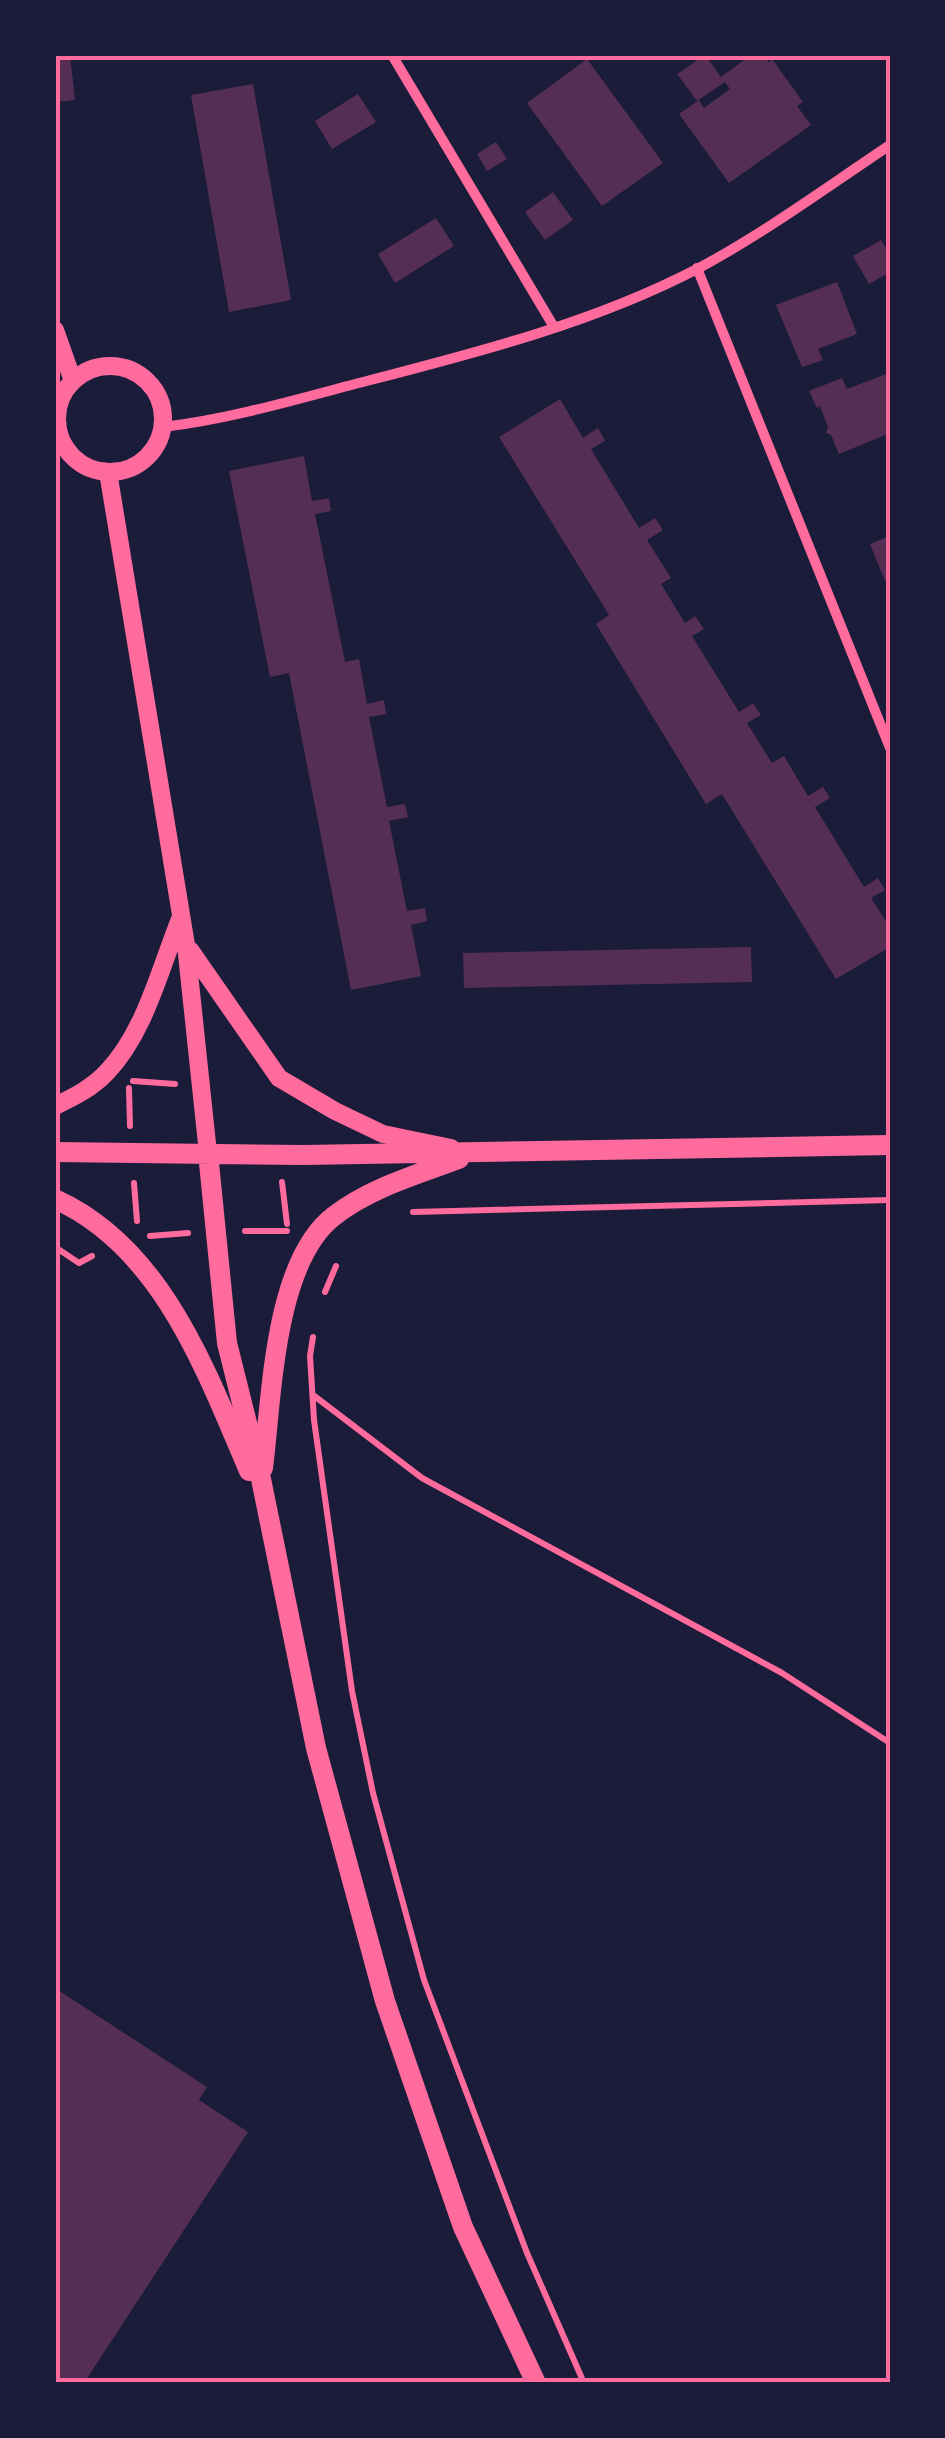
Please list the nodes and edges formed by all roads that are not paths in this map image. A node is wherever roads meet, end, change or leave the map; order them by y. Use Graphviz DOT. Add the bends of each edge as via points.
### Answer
graph roads {
  1 [pos="392,55"];
  2 [pos="890,145"];
  3 [pos="698,268"];
  4 [pos="554,327"];
  5 [pos="55,330"];
  6 [pos="73,381"];
  7 [pos="56,419"];
  8 [pos="163,427"];
  9 [pos="108,472"];
  10 [pos="890,748"];
  11 [pos="180,918"];
  12 [pos="186,945"];
  13 [pos="55,1106"];
  14 [pos="890,1145"];
  15 [pos="55,1152"];
  16 [pos="208,1152"];
  17 [pos="476,1153"];
  18 [pos="55,1199"];
  19 [pos="261,1480"];
  20 [pos="270,1519"];
  21 [pos="536,2383"];
  1 -- 4 [label="street"];
  2 -- 3 [label="street"];
  3 -- 4 [label="street"];
  3 -- 10 [label="street"];
  4 -- 8 [label="street" via="234,416"];
  5 -- 6 [label="street"];
  6 -- 7 [label="street"];
  6 -- 8 [label="street" via="104,367 137,373 159,398"];
  7 -- 9 [label="street" via="72,456"];
  8 -- 9 [label="street" via="141,462"];
  9 -- 11 [label="street"];
  11 -- 12 [label="street"];
  11 -- 13 [label="street" via="118,1057 80,1094"];
  12 -- 16 [label="street"];
  12 -- 17 [label="street" via="279,1078 383,1134"];
  14 -- 17 [label="main road"];
  15 -- 16 [label="main road"];
  16 -- 17 [label="main road"];
  16 -- 19 [label="main road" via="227,1343"];
  17 -- 19 [label="main road" via="358,1200 312,1237 293,1273 281,1326"];
  18 -- 20 [label="main road" via="104,1228 159,1290 198,1352"];
  19 -- 20 [label="main road"];
  20 -- 21 [label="main road" via="316,1748 385,2001 463,2226"];
}
